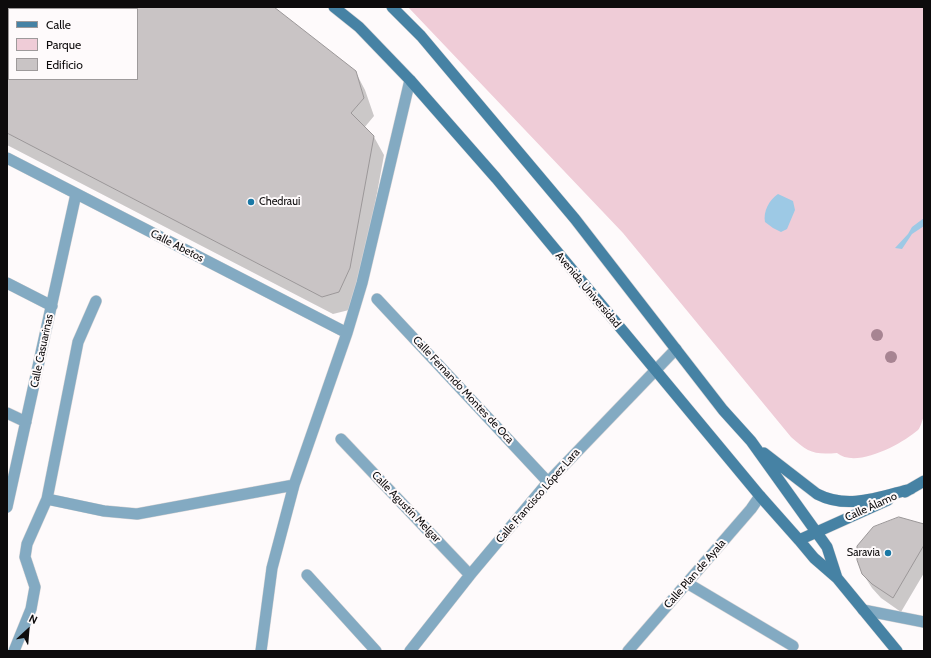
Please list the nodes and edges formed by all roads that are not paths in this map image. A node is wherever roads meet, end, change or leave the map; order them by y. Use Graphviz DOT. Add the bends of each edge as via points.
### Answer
graph roads {
  1 [pos="334,7"];
  2 [pos="392,7"];
  3 [pos="410,80"];
  4 [pos="7,158"];
  5 [pos="76,194"];
  6 [pos="7,283"];
  7 [pos="377,299"];
  8 [pos="96,301"];
  9 [pos="52,306"];
  10 [pos="347,333"];
  11 [pos="676,349"];
  12 [pos="655,370"];
  13 [pos="7,413"];
  14 [pos="26,422"];
  15 [pos="341,438"];
  16 [pos="751,441"];
  17 [pos="924,481"];
  18 [pos="548,482"];
  19 [pos="294,485"];
  20 [pos="911,489"];
  21 [pos="760,496"];
  22 [pos="47,499"];
  23 [pos="7,507"];
  24 [pos="817,532"];
  25 [pos="799,540"];
  26 [pos="307,575"];
  27 [pos="470,575"];
  28 [pos="837,578"];
  29 [pos="687,583"];
  30 [pos="863,610"];
  31 [pos="924,622"];
  32 [pos="793,646"];
  33 [pos="14,651"];
  34 [pos="261,651"];
  35 [pos="376,651"];
  36 [pos="410,651"];
  37 [pos="628,651"];
  38 [pos="897,651"];
  1 -- 3 [label="main road, Avenida Universidad" via="358,27"];
  2 -- 11 [label="main road, Avenida Universidad" via="421,36 575,219"];
  3 -- 10 [label="street" via="364,275"];
  3 -- 12 [label="main road, Avenida Universidad" via="505,189"];
  4 -- 5 [label="street, Calle Abetos"];
  5 -- 9 [label="street, Calle Casuarinas"];
  5 -- 10 [label="street, Calle Abetos"];
  6 -- 9 [label="street"];
  7 -- 18 [label="street, Calle Fernando Montes de Oca"];
  8 -- 22 [label="street" via="78,342"];
  9 -- 14 [label="street, Calle Casuarinas"];
  10 -- 19 [label="street"];
  11 -- 12 [label="street, Calle Francisco López Lara"];
  11 -- 16 [label="main road, Avenida Universidad" via="723,410"];
  12 -- 18 [label="street, Calle Francisco López Lara"];
  12 -- 21 [label="main road, Avenida Universidad"];
  13 -- 14 [label="street"];
  14 -- 23 [label="street, Calle Casuarinas"];
  15 -- 27 [label="street, Calle Agustín Melgar"];
  16 -- 20 [label="main road" via="826,498 849,502"];
  16 -- 24 [label="main road, Avenida Universidad"];
  17 -- 20 [label="main road, Calle Álamo"];
  18 -- 27 [label="street, Calle Francisco López Lara"];
  19 -- 22 [label="street" via="138,514 104,511"];
  19 -- 34 [label="street" via="272,568"];
  20 -- 24 [label="main road, Calle Álamo"];
  21 -- 25 [label="main road, Avenida Universidad"];
  21 -- 29 [label="street, Calle Plan de Ayala"];
  22 -- 33 [label="street" via="27,544 25,557 35,587 31,609"];
  24 -- 25 [label="main road, Calle Álamo"];
  24 -- 28 [label="main road, Avenida Universidad" via="829,550"];
  25 -- 28 [label="main road, Avenida Universidad" via="814,558"];
  26 -- 35 [label="street"];
  27 -- 36 [label="street, Calle Francisco López Lara"];
  28 -- 30 [label="main road, Avenida Universidad"];
  29 -- 32 [label="street"];
  29 -- 37 [label="street, Calle Plan de Ayala"];
  30 -- 31 [label="street"];
  30 -- 38 [label="main road, Avenida Universidad"];
}
